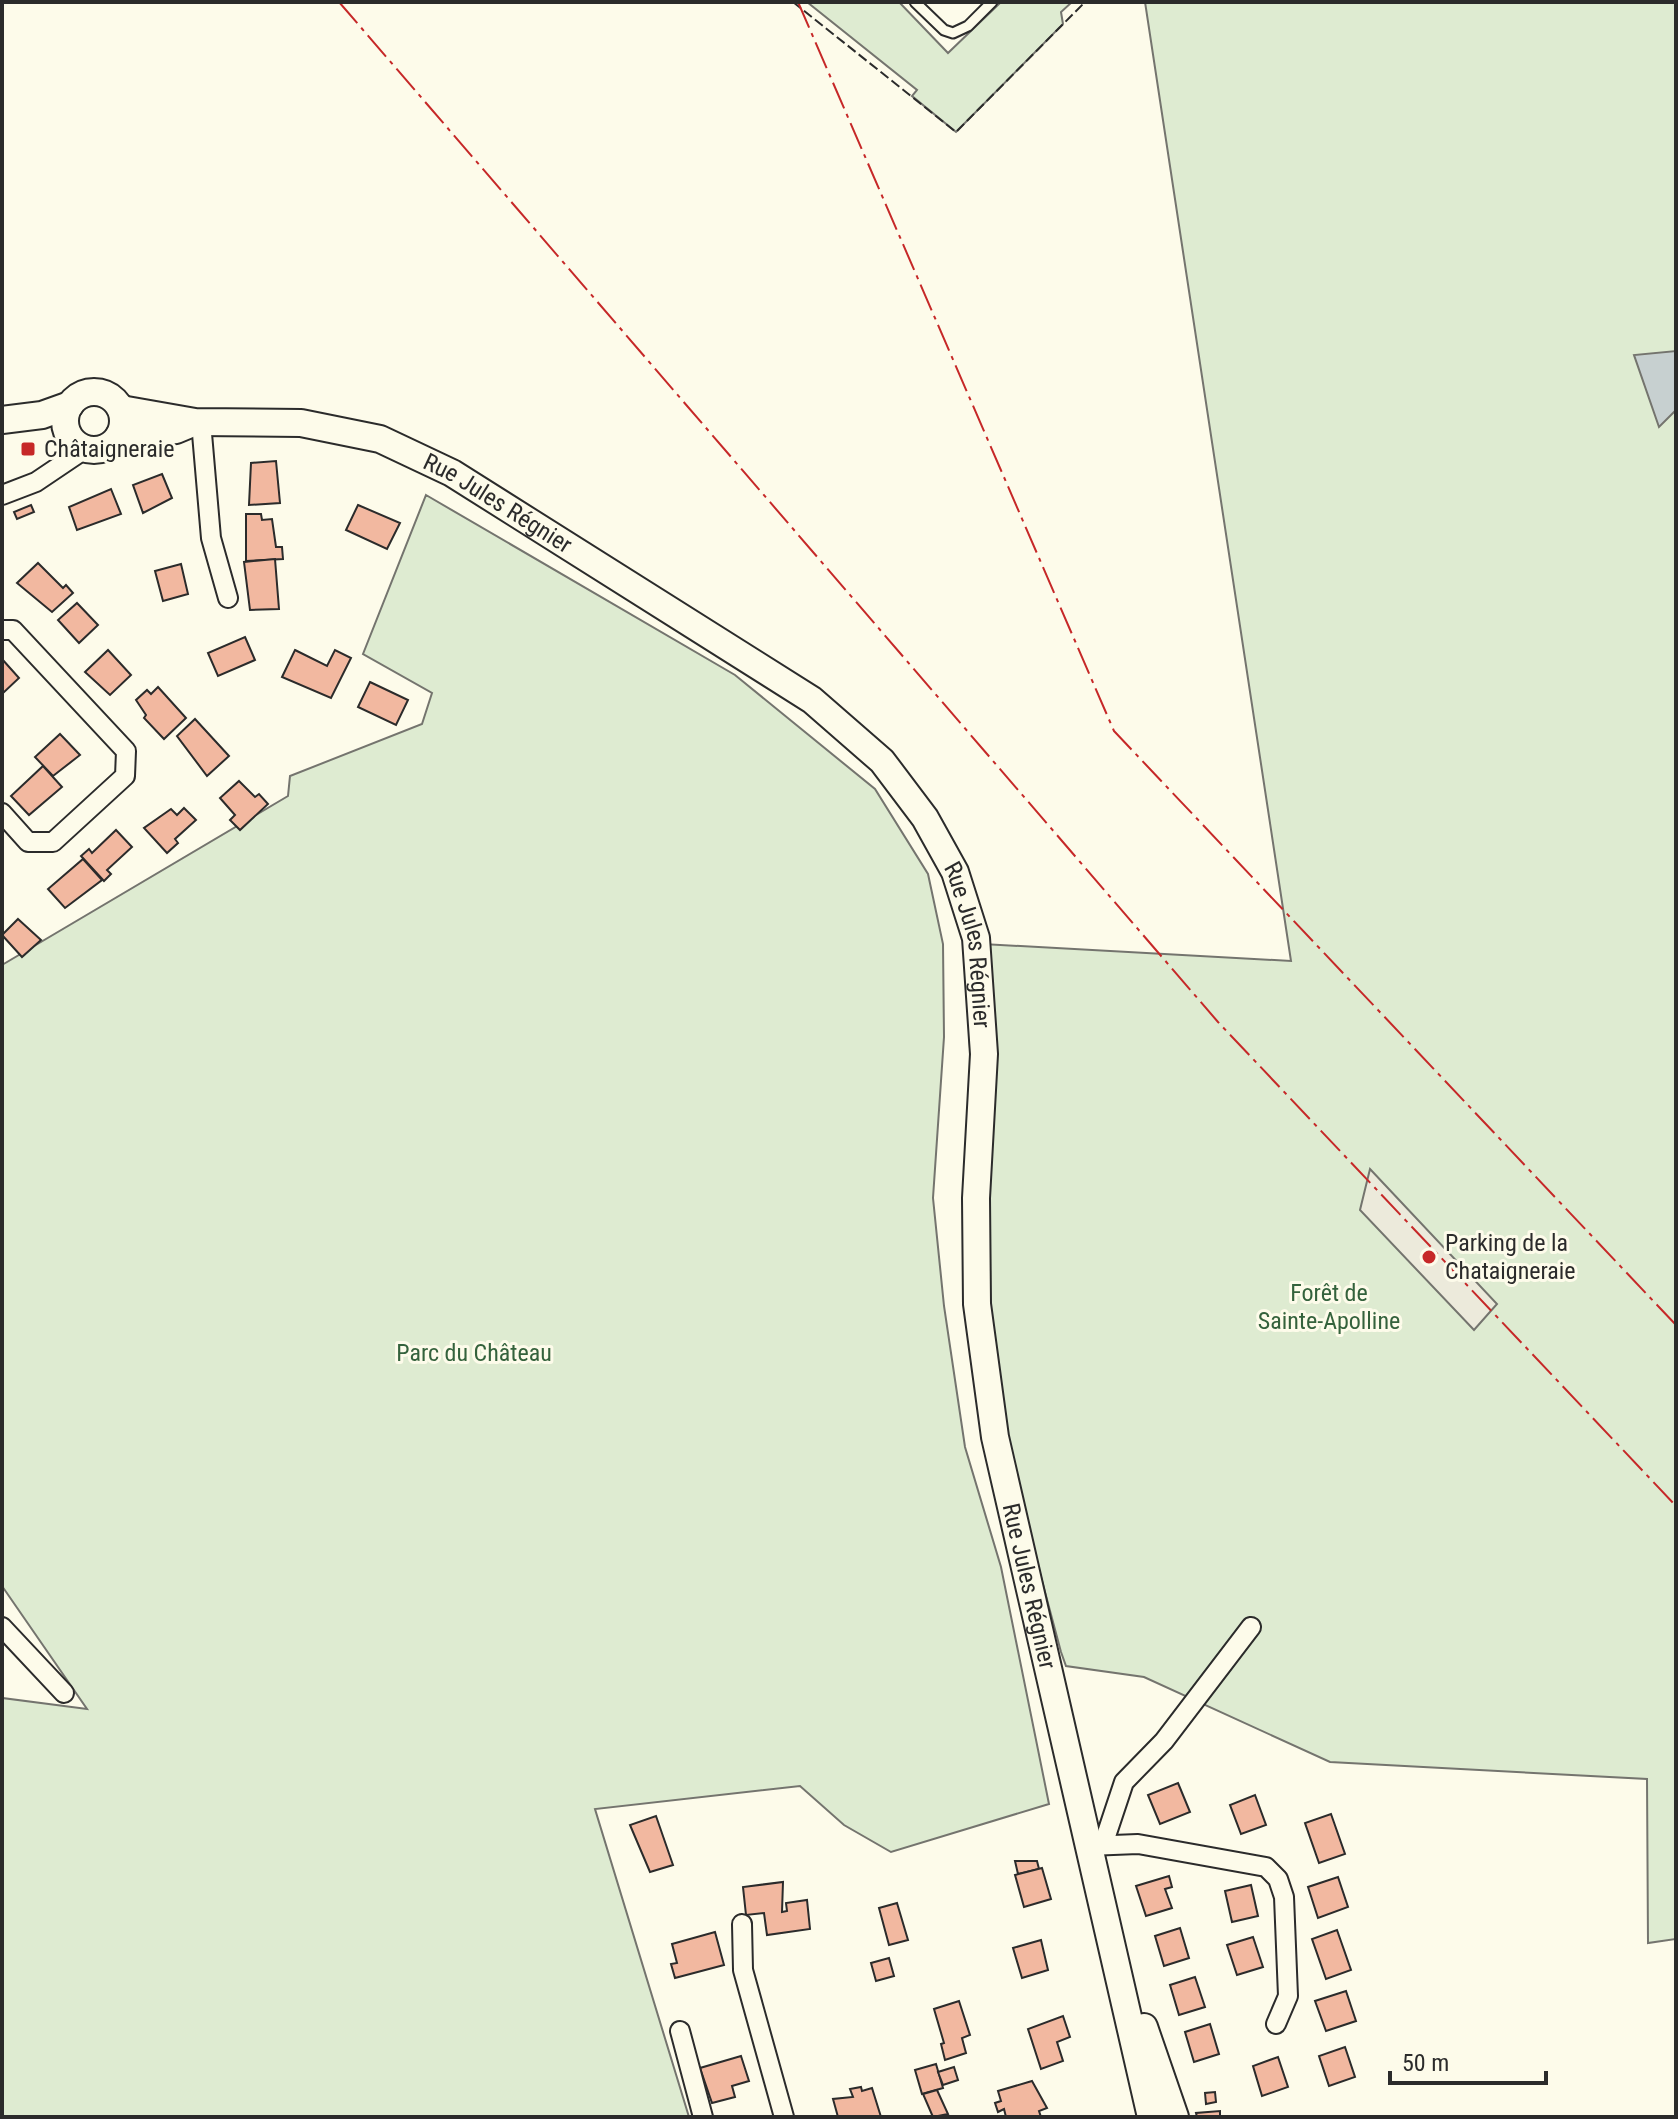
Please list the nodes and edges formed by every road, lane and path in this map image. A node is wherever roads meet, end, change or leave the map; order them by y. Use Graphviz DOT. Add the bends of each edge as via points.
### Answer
graph roads {
  1 [pos="915,2"];
  2 [pos="992,2"];
  3 [pos="70,405"];
  4 [pos="121,409"];
  5 [pos="2,420"];
  6 [pos="198,422"];
  7 [pos="2,430"];
  8 [pos="119,436"];
  9 [pos="78,444"];
  10 [pos="2,495"];
  11 [pos="228,598"];
  12 [pos="2,630"];
  13 [pos="2,813"];
  14 [pos="2,1627"];
  15 [pos="1251,1627"];
  16 [pos="64,1693"];
  17 [pos="1096,1846"];
  18 [pos="1106,1922"];
  19 [pos="742,1924"];
  20 [pos="1276,2024"];
  21 [pos="680,2031"];
  22 [pos="703,2117"];
  23 [pos="784,2117"];
  24 [pos="1151,2117"];
  25 [pos="1175,2117"];
  1 -- 2 [label="lane" via="953,33"];
  3 -- 4 [label="street" via="93,392 109,396"];
  3 -- 5 [label="street"];
  3 -- 9 [label="street" via="65,422"];
  4 -- 6 [label="street"];
  4 -- 8 [label="street"];
  6 -- 8 [label="street" via="176,430"];
  6 -- 11 [label="street" via="211,538"];
  6 -- 17 [label="street, Rue Jules Régnier" via="301,423 380,439 452,473 812,700 882,761 925,818 955,872 976,938 984,1054 977,1304 995,1437"];
  7 -- 9 [label="street"];
  8 -- 9 [label="street" via="104,449"];
  9 -- 10 [label="street" via="36,482"];
  12 -- 13 [label="street" via="13,630 126,751 125,776 53,842 28,842"];
  14 -- 16 [label="street"];
  15 -- 17 [label="street" via="1164,1741 1124,1782"];
  17 -- 18 [label="street, Rue Jules Régnier"];
  17 -- 20 [label="street" via="1138,1844 1266,1867 1284,1897 1288,1996"];
  18 -- 24 [label="street, Rue Jules Régnier"];
  18 -- 25 [label="street, Rue Jules Régnier"];
  19 -- 23 [label="street" via="743,1970"];
  21 -- 22 [label="street"];
}
